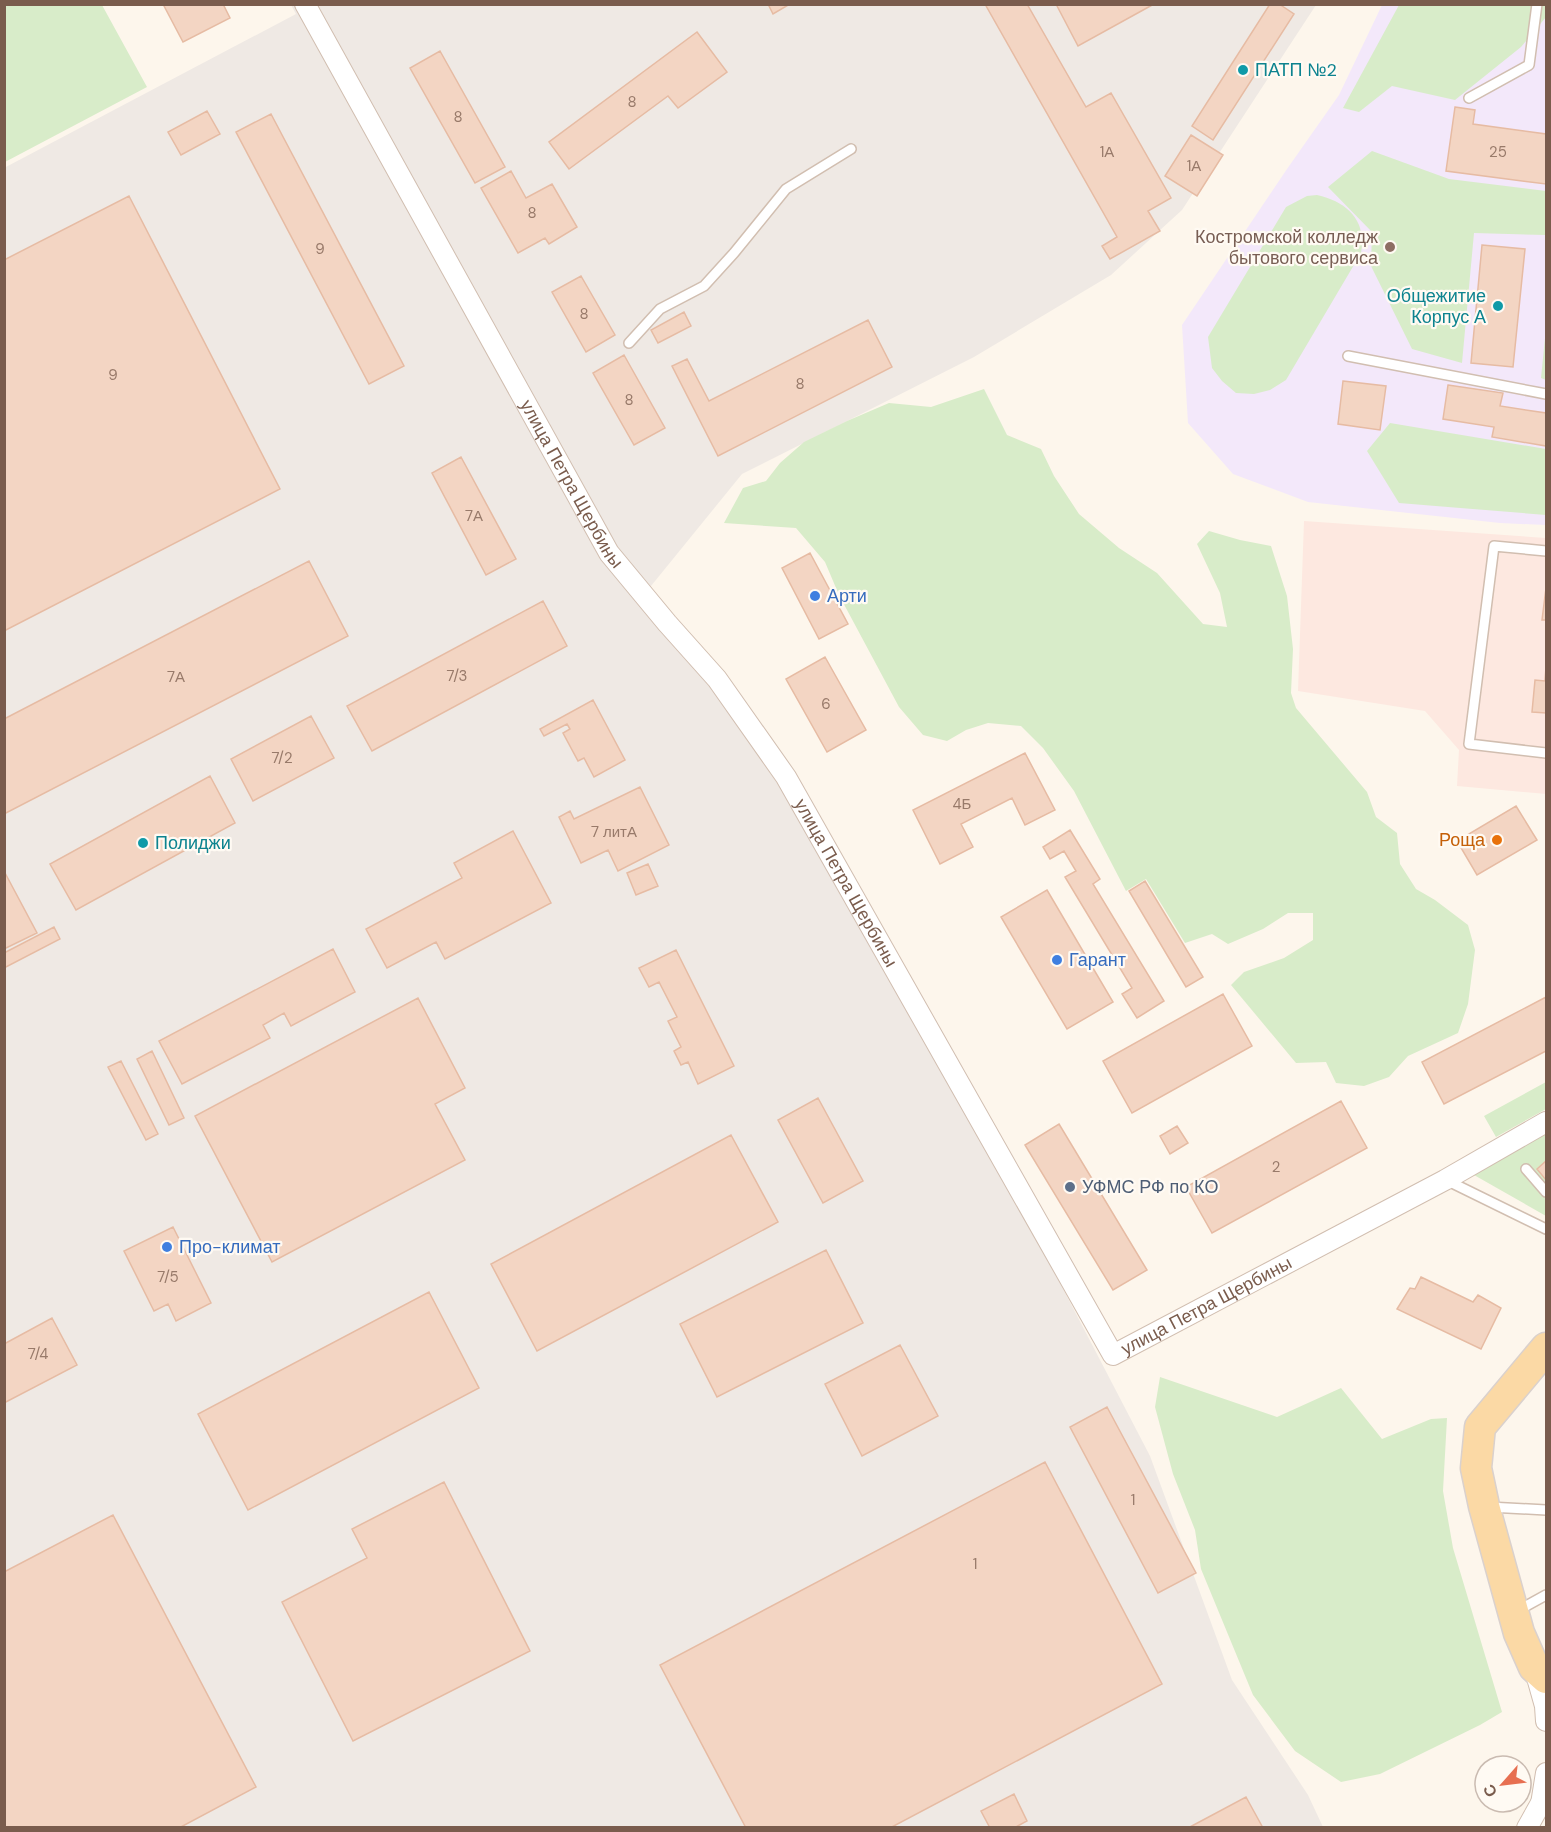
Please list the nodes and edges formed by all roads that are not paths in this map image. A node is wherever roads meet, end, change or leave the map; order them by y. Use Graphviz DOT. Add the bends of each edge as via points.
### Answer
graph roads {
  1 [pos="305,4"];
  2 [pos="1537,4"];
  3 [pos="1469,98"];
  4 [pos="850,149"];
  5 [pos="629,343"];
  6 [pos="1348,356"];
  7 [pos="1546,394"];
  8 [pos="1546,551"];
  9 [pos="1546,753"];
  10 [pos="1546,1122"];
  11 [pos="1526,1169"];
  12 [pos="1445,1180"];
  13 [pos="1546,1192"];
  14 [pos="1546,1229"];
  15 [pos="1546,1348"];
  16 [pos="1546,1376"];
  17 [pos="1503,1402"];
  18 [pos="1484,1506"];
  19 [pos="1546,1510"];
  20 [pos="1546,1595"];
  21 [pos="1514,1614"];
  22 [pos="1540,1672"];
  23 [pos="1546,1721"];
  24 [pos="1546,1773"];
  25 [pos="1544,1799"];
  26 [pos="1527,1827"];
  1 -- 12 [label="street, улица Петра Щербины" via="609,553 717,679 786,777 1113,1355"];
  2 -- 3 [label="lane" via="1529,65"];
  4 -- 5 [label="lane" via="786,189 704,286 660,309"];
  6 -- 7 [label="lane"];
  8 -- 9 [label="lane" via="1494,546 1469,744"];
  10 -- 12 [label="street, улица Петра Щербины"];
  11 -- 13 [label="lane"];
  12 -- 14 [label="lane"];
  15 -- 17 [label="main road"];
  16 -- 17 [label="main road"];
  17 -- 18 [label="main road" via="1480,1427 1476,1468"];
  18 -- 19 [label="lane"];
  18 -- 21 [label="main road"];
  20 -- 21 [label="lane"];
  21 -- 22 [label="main road"];
  22 -- 23 [label="street"];
  24 -- 25 [label="street"];
  25 -- 26 [label="street"];
}
